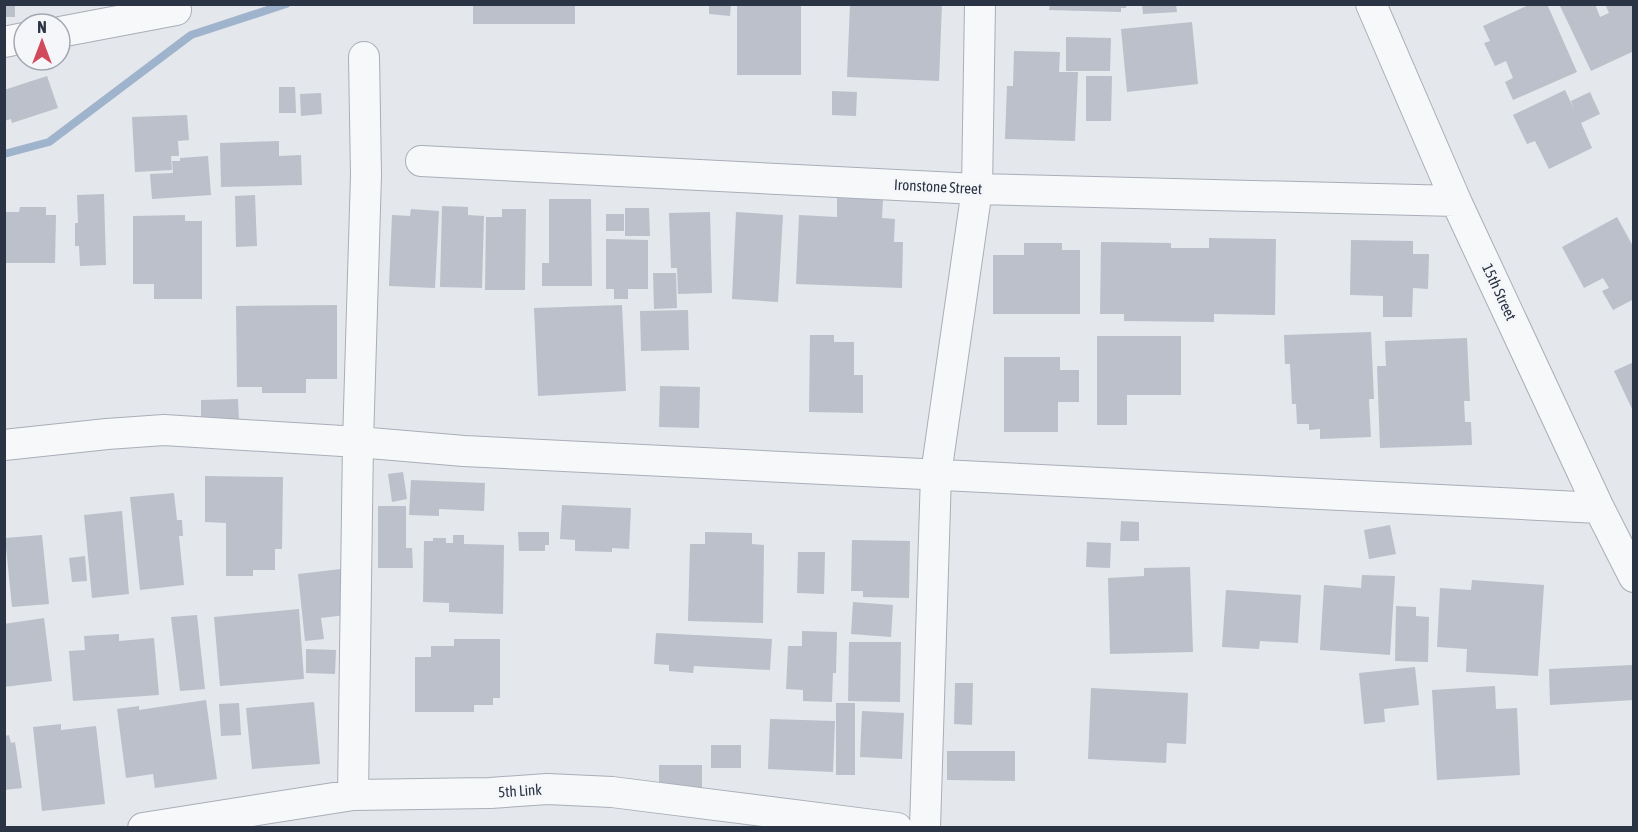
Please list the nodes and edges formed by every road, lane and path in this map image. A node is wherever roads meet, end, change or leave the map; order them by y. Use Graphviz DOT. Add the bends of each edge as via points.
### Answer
graph roads {
  1 [pos="980,4"];
  2 [pos="1371,4"];
  3 [pos="177,10"];
  4 [pos="72,30"];
  5 [pos="364,57"];
  6 [pos="421,161"];
  7 [pos="977,189"];
  8 [pos="1456,201"];
  9 [pos="358,442"];
  10 [pos="4,445"];
  11 [pos="936,474"];
  12 [pos="1599,508"];
  13 [pos="1634,577"];
  14 [pos="353,795"];
  15 [pos="265,818"];
  16 [pos="143,828"];
  17 [pos="897,828"];
  18 [pos="925,828"];
  1 -- 7 [label="street"];
  2 -- 8 [label="street, 15th Street"];
  3 -- 4 [label="street"];
  5 -- 9 [label="street" via="366,175"];
  6 -- 7 [label="street, Ironstone Street"];
  7 -- 8 [label="street, Ironstone Street"];
  7 -- 11 [label="street"];
  8 -- 12 [label="street, 15th Street"];
  9 -- 10 [label="street" via="164,430"];
  9 -- 11 [label="street" via="465,451"];
  9 -- 14 [label="street"];
  11 -- 12 [label="street"];
  11 -- 18 [label="street"];
  12 -- 13 [label="street, 15th Street"];
  14 -- 15 [label="street, 5th Link"];
  14 -- 17 [label="street, 5th Link" via="547,789 612,792"];
  15 -- 16 [label="street, 5th Link"];
}
